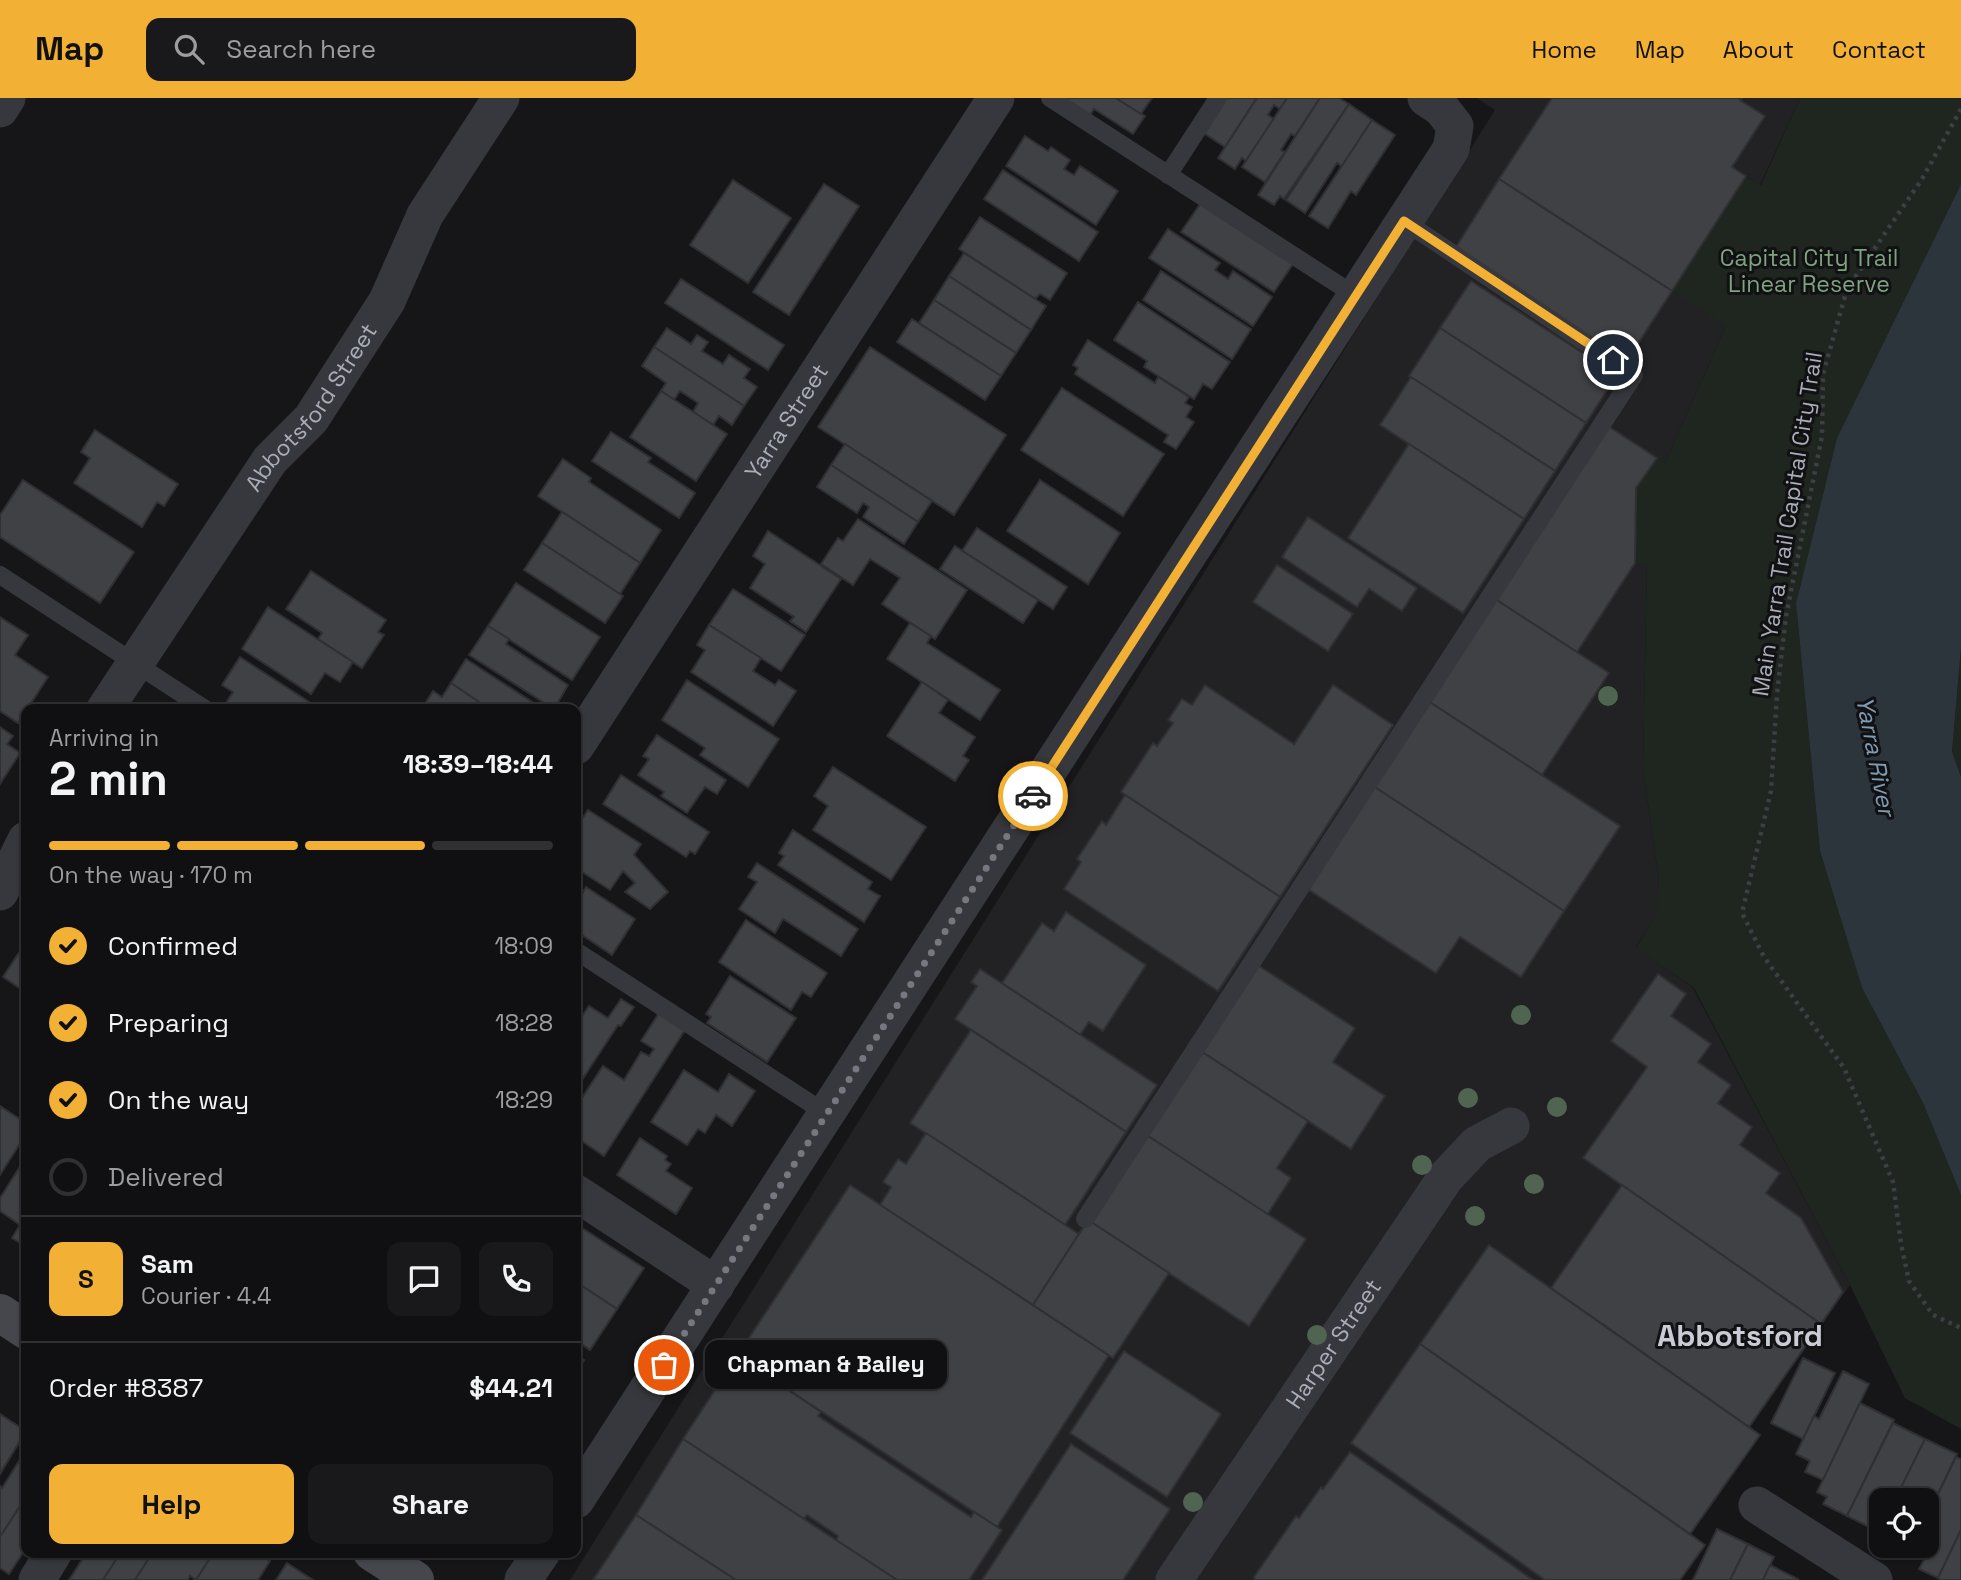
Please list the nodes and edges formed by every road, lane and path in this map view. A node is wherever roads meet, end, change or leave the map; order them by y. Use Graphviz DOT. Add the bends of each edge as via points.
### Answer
graph roads {
  1 [pos="7,98"];
  2 [pos="501,98"];
  3 [pos="996,98"];
  4 [pos="1050,98"];
  5 [pos="1218,98"];
  6 [pos="1426,98"];
  7 [pos="0,109"];
  8 [pos="1961,109"];
  9 [pos="1168,175"];
  10 [pos="1404,221"];
  11 [pos="1356,296"];
  12 [pos="0,575"];
  13 [pos="135,663"];
  14 [pos="108,704"];
  15 [pos="197,704"];
  16 [pos="581,738"];
  17 [pos="0,821"];
  18 [pos="21,836"];
  19 [pos="21,849"];
  20 [pos="0,891"];
  21 [pos="581,954"];
  22 [pos="827,1114"];
  23 [pos="1511,1126"];
  24 [pos="581,1197"];
  25 [pos="1085,1219"];
  26 [pos="716,1285"];
  27 [pos="0,1313"];
  28 [pos="21,1327"];
  29 [pos="1961,1328"];
  30 [pos="581,1492"];
  31 [pos="1758,1505"];
  32 [pos="50,1558"];
  33 [pos="381,1558"];
  34 [pos="537,1558"];
  35 [pos="37,1580"];
  36 [pos="415,1580"];
  37 [pos="523,1580"];
  38 [pos="1174,1580"];
  39 [pos="1874,1580"];
  1 -- 7 [label="street"];
  2 -- 13 [label="street, Abbotsford Street" via="425,215 387,301 311,419 270,460"];
  3 -- 16 [label="street, Yarra Street"];
  4 -- 9 [label="lane"];
  5 -- 9 [label="lane"];
  6 -- 10 [label="street" via="1455,126 1451,149"];
  8 -- 29 [label="path, Main Yarra Trail Capital City Trail" via="1922,179 1847,289 1823,374 1822,436 1786,616 1771,791 1742,913 1763,957 1844,1068 1893,1182 1909,1281 1933,1315"];
  9 -- 11 [label="lane"];
  10 -- 11 [label="street"];
  10 -- 25 [label="lane" via="1634,374"];
  11 -- 22 [label="street"];
  12 -- 13 [label="lane"];
  13 -- 14 [label="street, Abbotsford Street"];
  13 -- 15 [label="lane"];
  17 -- 18 [label="street"];
  19 -- 20 [label="street"];
  21 -- 22 [label="lane"];
  22 -- 26 [label="street"];
  23 -- 38 [label="street, Harper Street" via="1477,1143 1447,1177"];
  24 -- 26 [label="street"];
  26 -- 30 [label="street"];
  27 -- 28 [label="street"];
  31 -- 39 [label="street"];
  32 -- 35 [label="street"];
  33 -- 36 [label="street"];
  34 -- 37 [label="street"];
}
